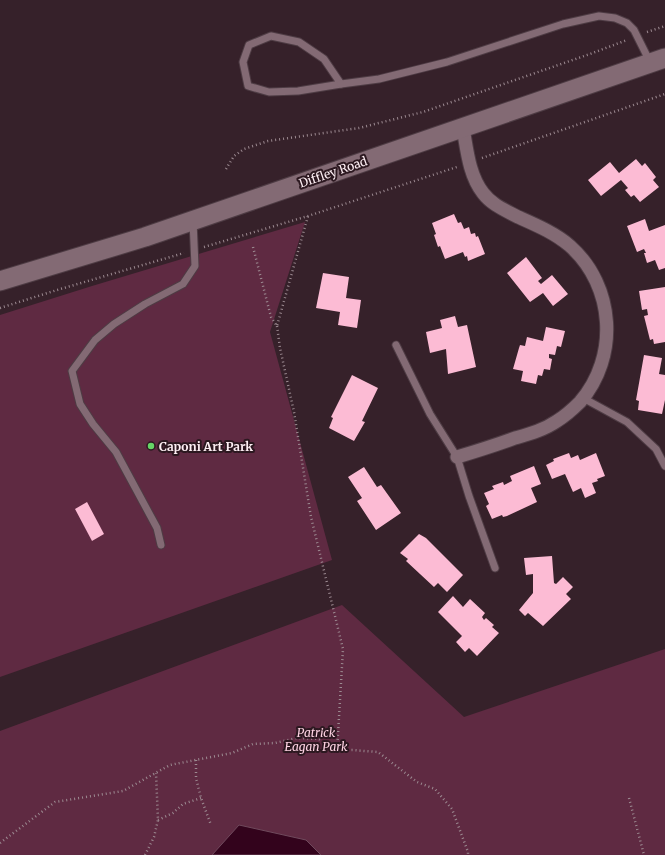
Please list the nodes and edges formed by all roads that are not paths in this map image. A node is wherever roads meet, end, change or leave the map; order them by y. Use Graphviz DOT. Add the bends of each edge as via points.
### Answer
graph roads {
  1 [pos="658,60"];
  2 [pos="341,84"];
  3 [pos="463,128"];
  4 [pos="193,221"];
  5 [pos="0,281"];
  6 [pos="396,345"];
  7 [pos="583,398"];
  8 [pos="458,458"];
  9 [pos="665,466"];
  10 [pos="161,545"];
  11 [pos="495,568"];
  1 -- 2 [label="lane" via="627,24 615,18 599,16 563,24 447,62 379,79"];
  1 -- 3 [label="main road, Diffley Road"];
  2 -- 2 [label="lane" via="298,91 269,92 248,86 243,62 249,45 271,36 299,42 324,59"];
  3 -- 4 [label="main road, Diffley Road"];
  3 -- 7 [label="street" via="472,174 484,195 503,209 546,230 571,247 582,258 599,286 607,316 606,349 596,377"];
  4 -- 5 [label="main road, Diffley Road"];
  4 -- 10 [label="lane" via="195,266 183,284 114,324 95,340 72,370 80,404 116,452 157,528"];
  6 -- 8 [label="lane" via="430,414"];
  7 -- 8 [label="street" via="568,413 540,430"];
  7 -- 9 [label="lane" via="627,422 656,449"];
  8 -- 11 [label="lane"];
}
